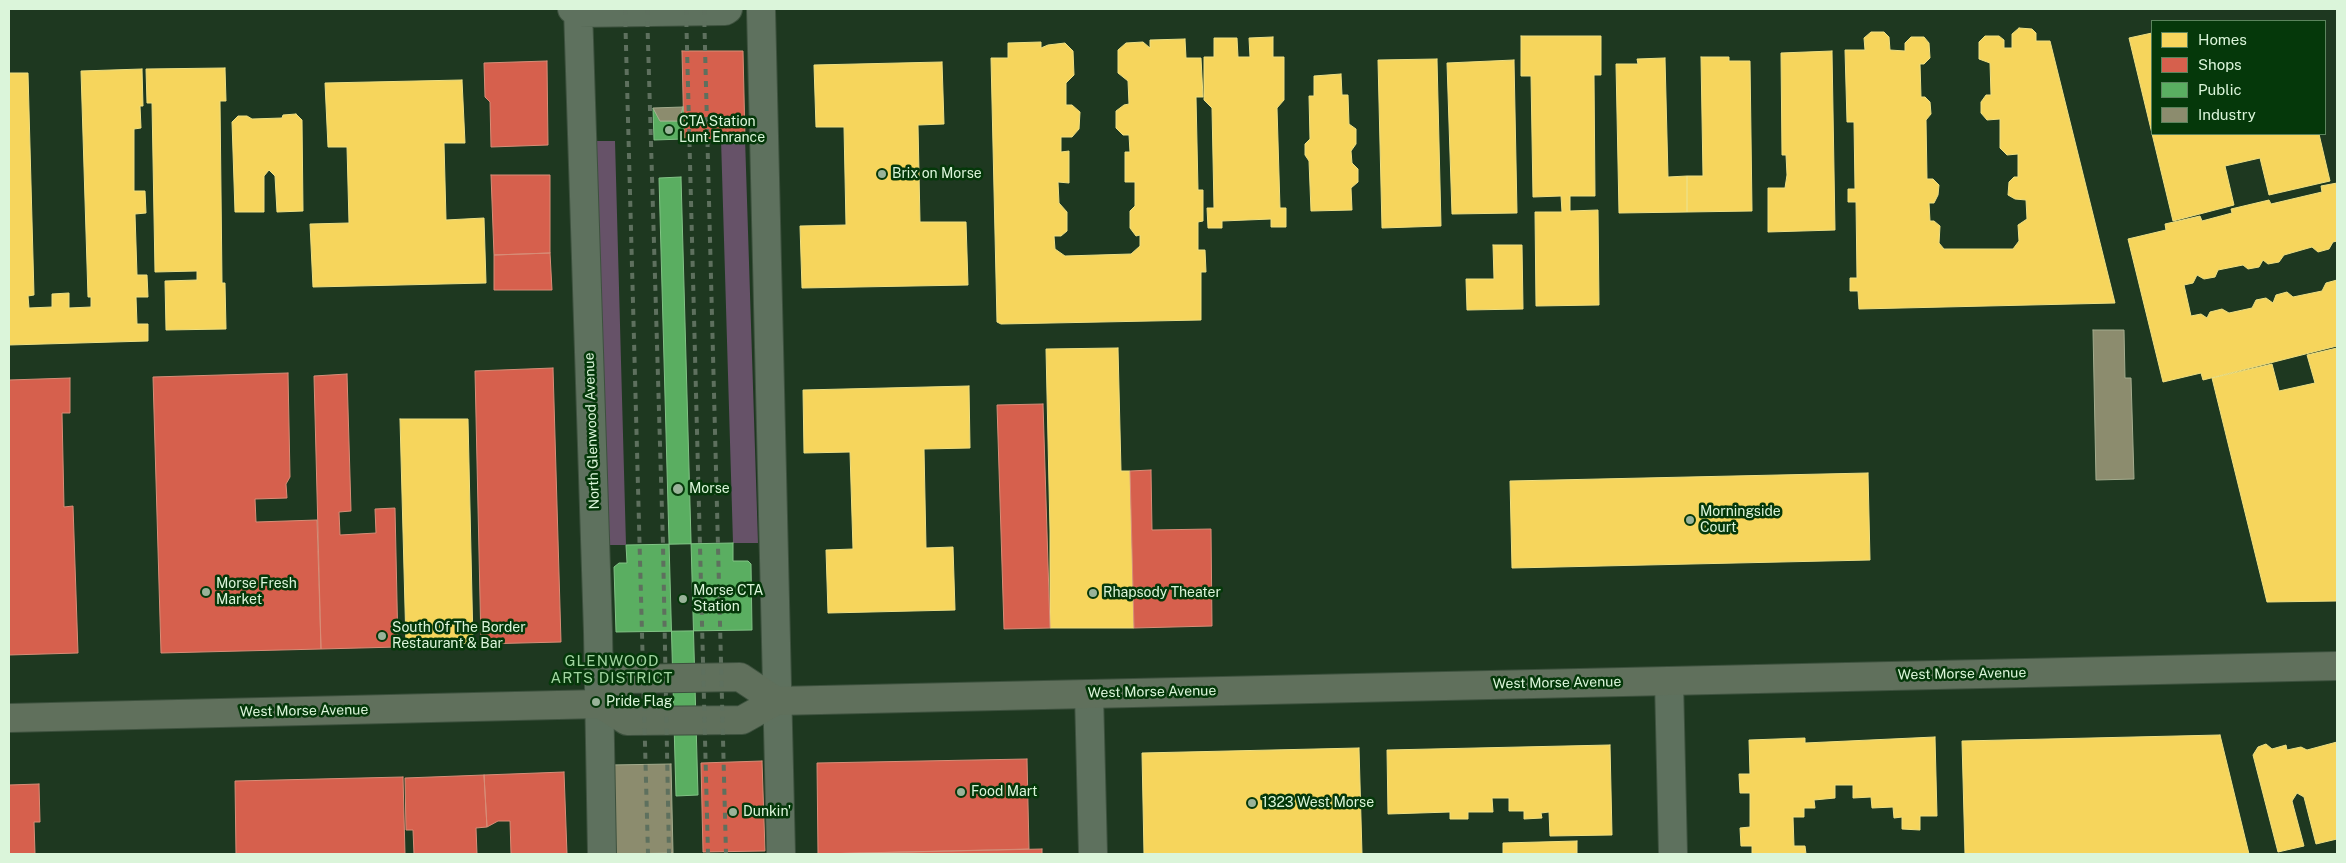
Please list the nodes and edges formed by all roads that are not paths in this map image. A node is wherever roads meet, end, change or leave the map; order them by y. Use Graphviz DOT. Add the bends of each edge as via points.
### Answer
graph roads {
  1 [pos="728,9"];
  2 [pos="761,9"];
  3 [pos="576,10"];
  4 [pos="2337,666"];
  5 [pos="1668,681"];
  6 [pos="1089,694"];
  7 [pos="776,701"];
  8 [pos="600,704"];
  9 [pos="9,718"];
  10 [pos="602,854"];
  11 [pos="781,854"];
  12 [pos="1093,854"];
  13 [pos="1673,854"];
  1 -- 3 [label="street"];
  2 -- 7 [label="street"];
  3 -- 8 [label="street, North Glenwood Avenue"];
  4 -- 5 [label="street, West Morse Avenue"];
  5 -- 6 [label="street, West Morse Avenue"];
  5 -- 13 [label="street"];
  6 -- 7 [label="street, West Morse Avenue"];
  6 -- 12 [label="street"];
  7 -- 8 [label="street, West Morse Avenue" via="742,720 627,721"];
  7 -- 8 [label="street" via="740,677 721,677 626,679"];
  7 -- 11 [label="street"];
  8 -- 9 [label="street, West Morse Avenue"];
  8 -- 10 [label="street, North Glenwood Avenue"];
}
